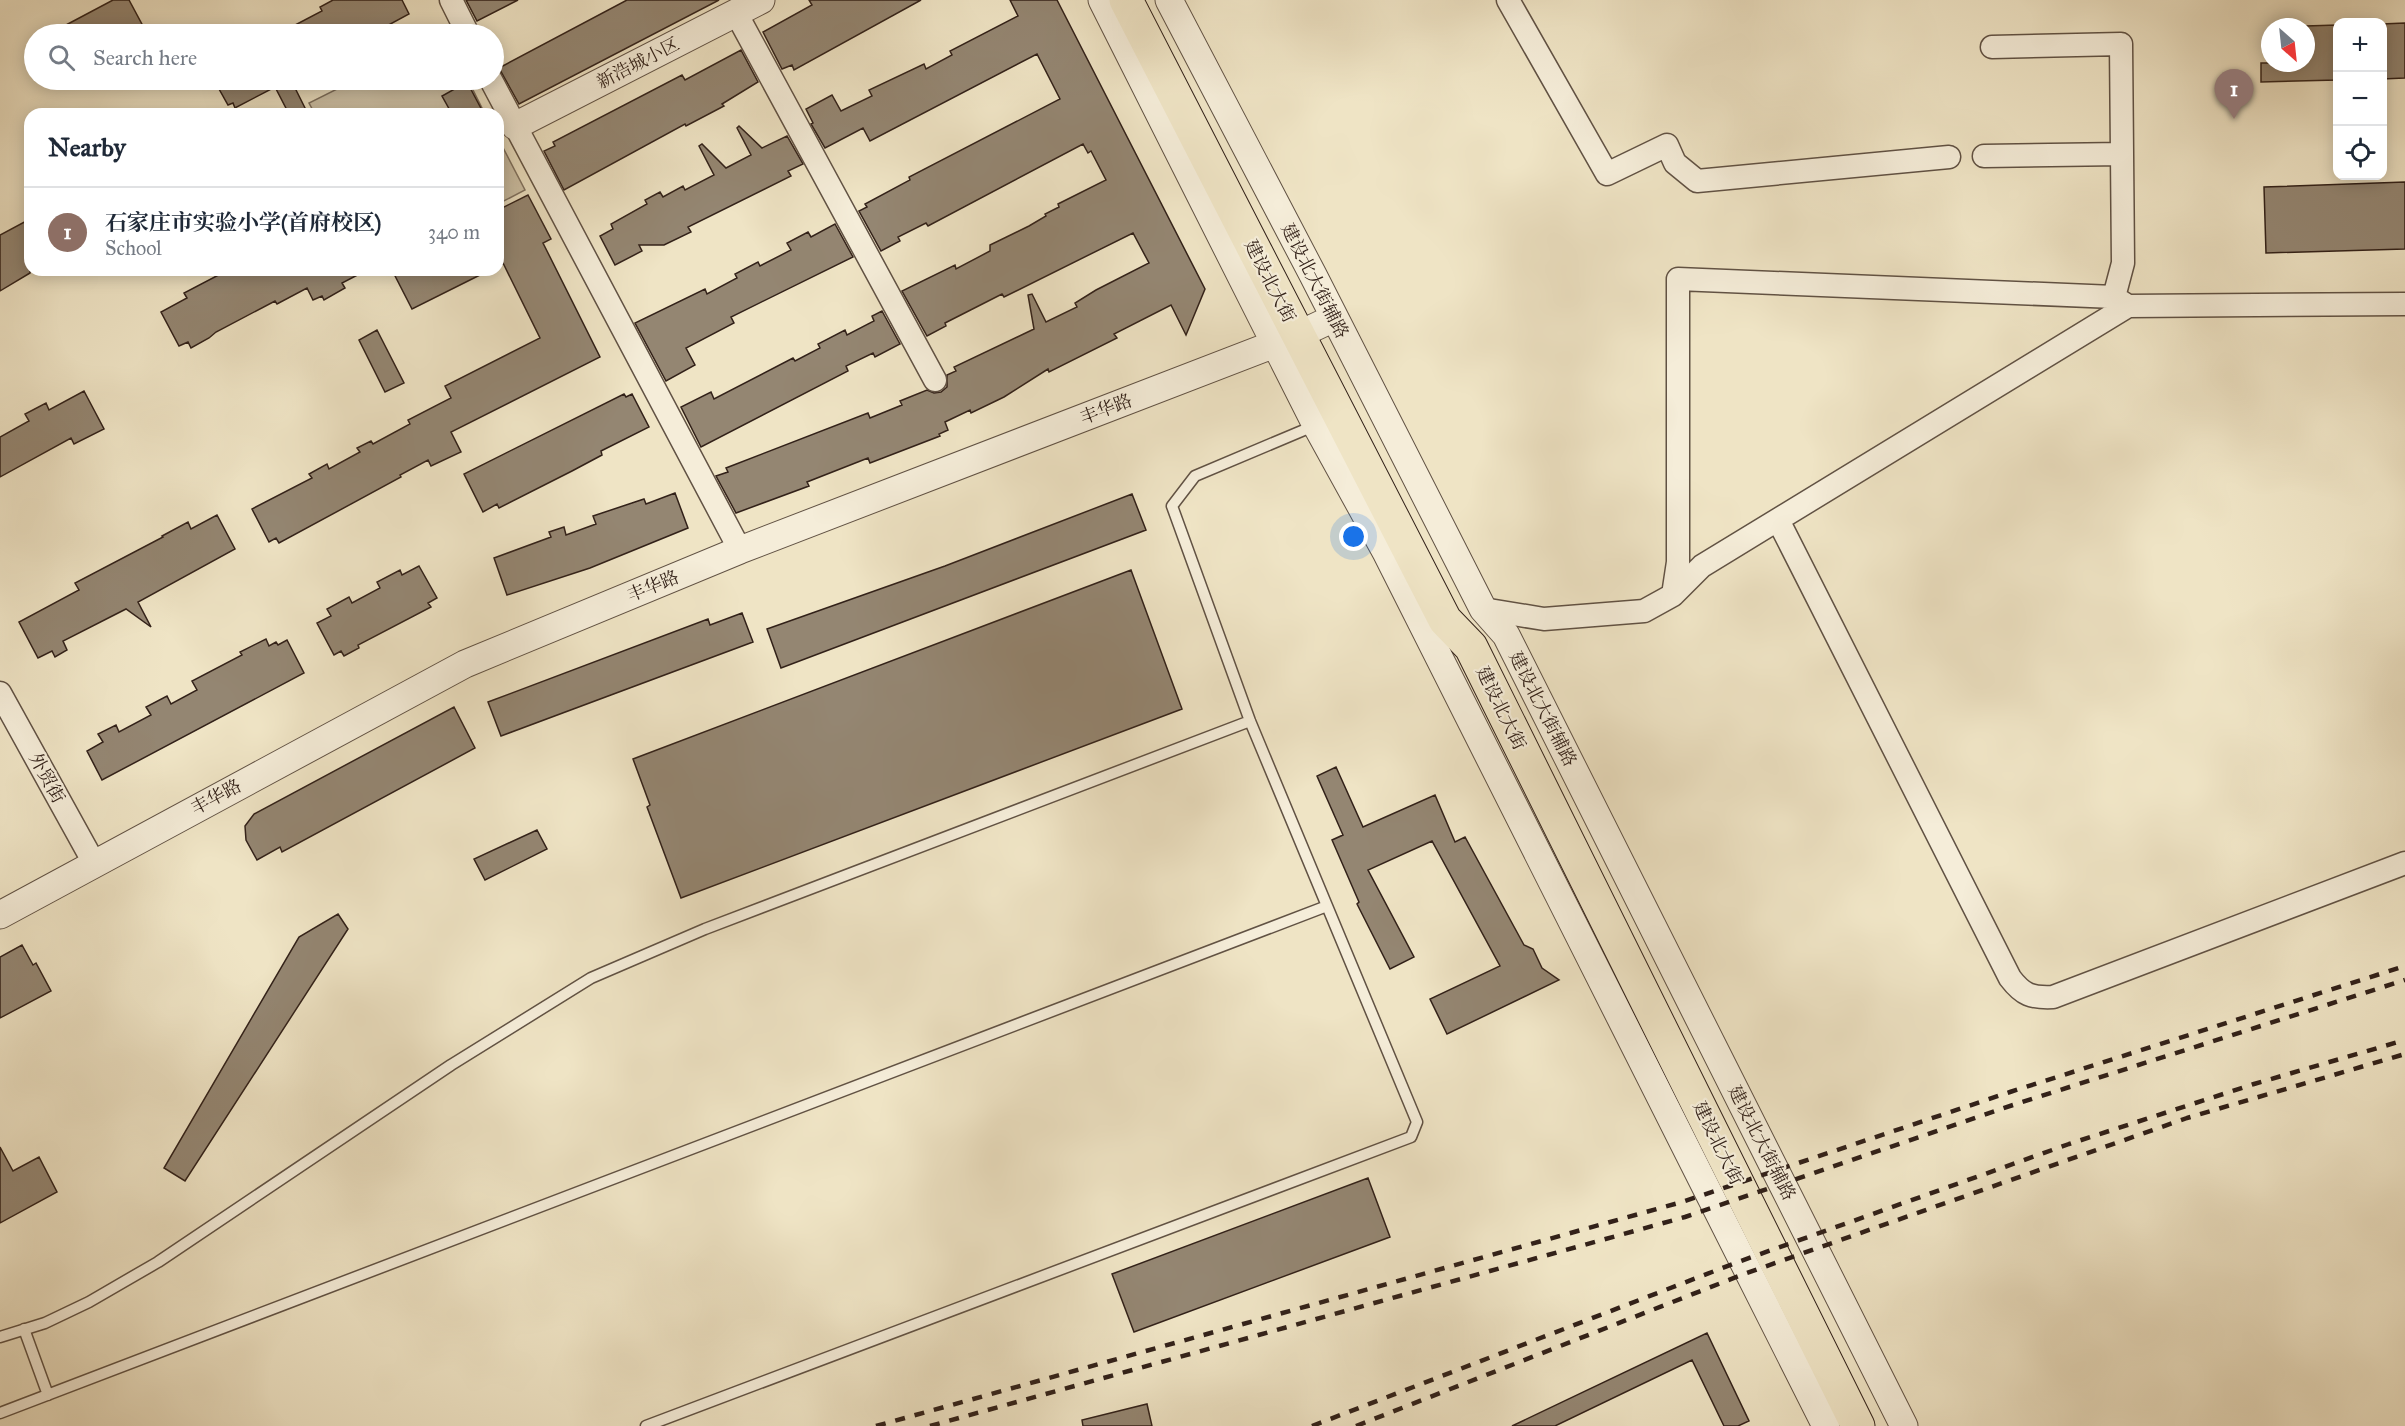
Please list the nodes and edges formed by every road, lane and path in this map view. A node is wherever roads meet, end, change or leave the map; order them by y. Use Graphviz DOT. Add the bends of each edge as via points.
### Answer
graph roads {
  1 [pos="451,0"];
  2 [pos="762,0"];
  3 [pos="1102,0"];
  4 [pos="1126,0"];
  5 [pos="1145,0"];
  6 [pos="1169,0"];
  7 [pos="1508,0"];
  8 [pos="736,13"];
  9 [pos="463,24"];
  10 [pos="1992,47"];
  11 [pos="496,90"];
  12 [pos="515,126"];
  13 [pos="2122,154"];
  14 [pos="1984,156"];
  15 [pos="1949,157"];
  16 [pos="2121,301"];
  17 [pos="2405,304"];
  18 [pos="1306,331"];
  19 [pos="935,380"];
  20 [pos="1316,425"];
  21 [pos="1778,520"];
  22 [pos="740,550"];
  23 [pos="1673,595"];
  24 [pos="1483,609"];
  25 [pos="0,693"];
  26 [pos="1250,721"];
  27 [pos="94,863"];
  28 [pos="2405,863"];
  29 [pos="1327,906"];
  30 [pos="0,915"];
  31 [pos="24,1329"];
  32 [pos="0,1337"];
  33 [pos="48,1395"];
  34 [pos="0,1413"];
  35 [pos="646,1426"];
  36 [pos="1826,1426"];
  37 [pos="1858,1426"];
  38 [pos="1904,1426"];
  1 -- 9 [label="street"];
  2 -- 8 [label="street, 新浩城小区"];
  3 -- 18 [label="street, 建设北大街辅路"];
  4 -- 18 [label="main road, 建设北大街"];
  5 -- 18 [label="main road"];
  6 -- 18 [label="street, 建设北大街辅路"];
  7 -- 15 [label="street" via="1608,174 1667,145 1675,163 1697,181"];
  8 -- 12 [label="street, 新浩城小区"];
  8 -- 19 [label="street"];
  10 -- 13 [label="street" via="2121,44"];
  11 -- 12 [label="street"];
  12 -- 22 [label="street"];
  13 -- 14 [label="street"];
  13 -- 16 [label="street"];
  16 -- 17 [label="street"];
  16 -- 21 [label="street"];
  16 -- 23 [label="street" via="1678,279 1678,562"];
  18 -- 20 [label="street, 建设北大街辅路"];
  18 -- 22 [label="street, 丰华路"];
  18 -- 24 [label="street, 建设北大街辅路"];
  18 -- 37 [label="main road, 建设北大街" via="1445,620 1471,647"];
  20 -- 26 [label="lane" via="1195,476 1172,506"];
  20 -- 36 [label="street, 建设北大街辅路" via="1386,552"];
  21 -- 23 [label="street" via="1702,566"];
  21 -- 28 [label="street" via="2020,992 2053,997"];
  22 -- 27 [label="street, 丰华路" via="465,664"];
  23 -- 24 [label="street" via="1644,612 1544,620"];
  24 -- 38 [label="street, 建设北大街辅路" via="1506,635"];
  25 -- 27 [label="street, 外贸街"];
  26 -- 29 [label="lane"];
  26 -- 31 [label="lane" via="705,929 591,978 451,1065 158,1262 89,1302"];
  27 -- 30 [label="street, 丰华路"];
  29 -- 33 [label="lane"];
  29 -- 35 [label="lane" via="1417,1122 1411,1137"];
  31 -- 32 [label="lane"];
  31 -- 33 [label="lane"];
  33 -- 34 [label="lane"];
}
